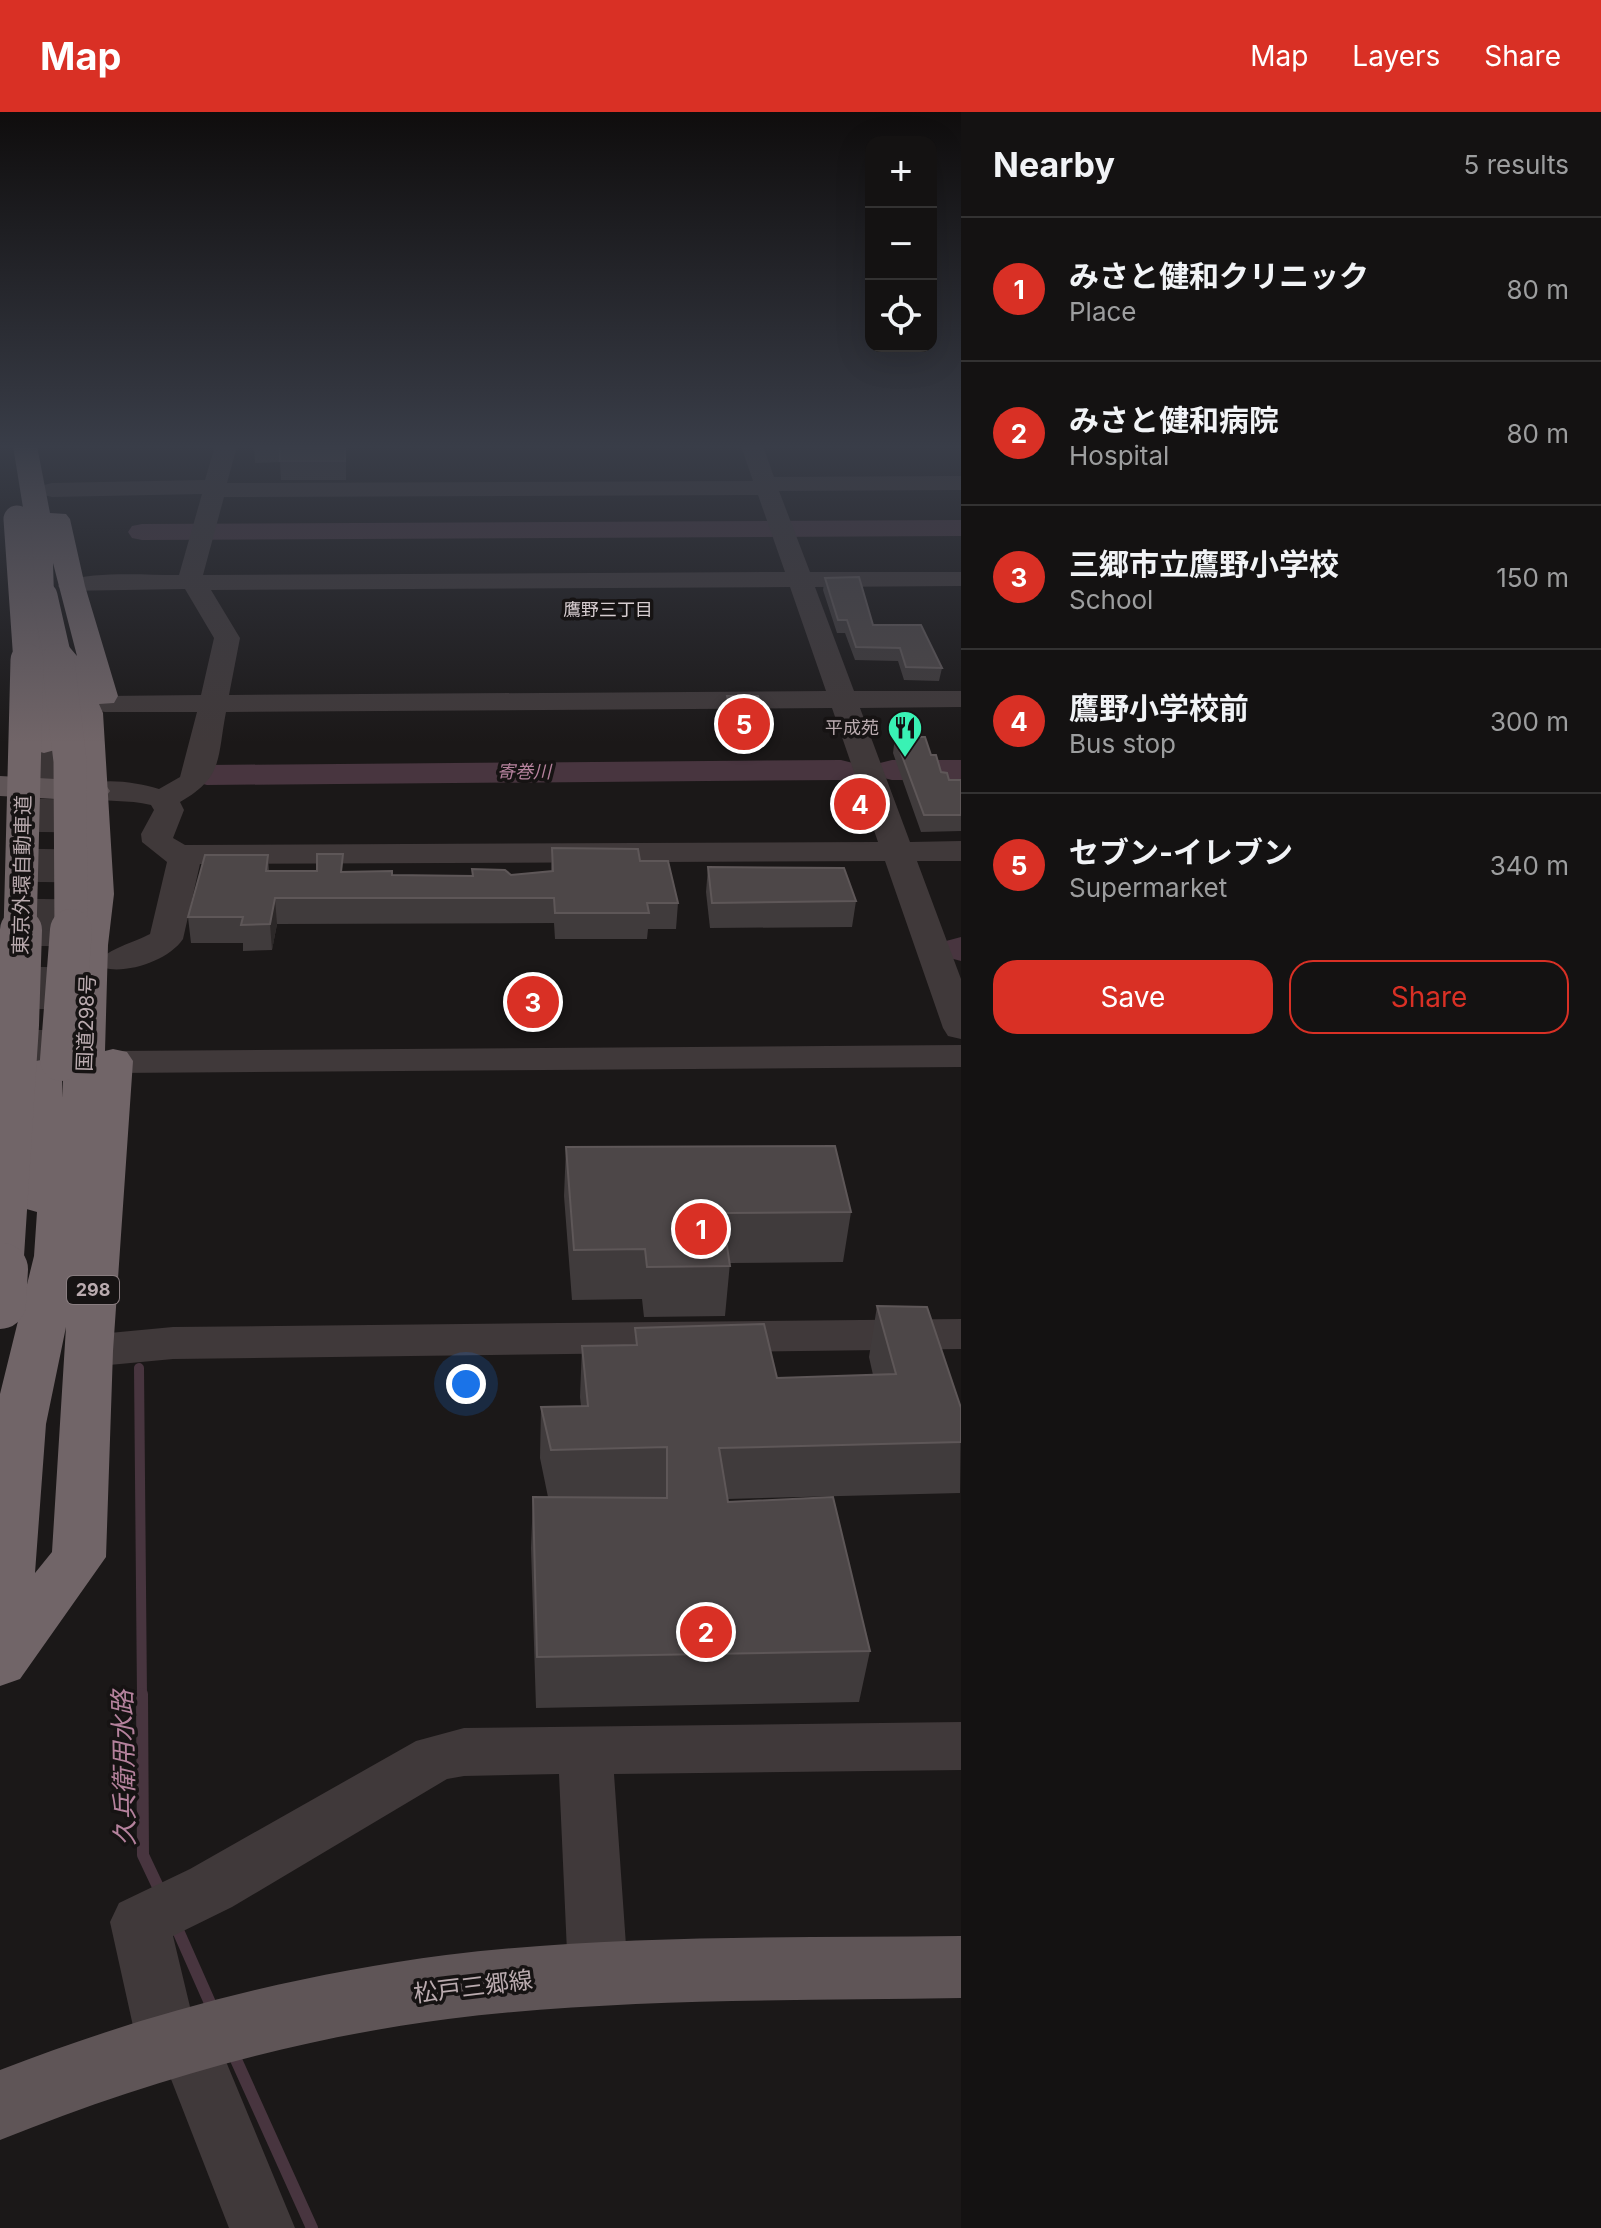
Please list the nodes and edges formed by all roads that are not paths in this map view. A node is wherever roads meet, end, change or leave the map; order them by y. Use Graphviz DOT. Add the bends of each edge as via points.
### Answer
graph roads {
  1 [pos="10,545"];
  2 [pos="14,545"];
  3 [pos="30,545"];
  4 [pos="38,545"];
  5 [pos="63,545"];
  6 [pos="200,545"];
  7 [pos="787,545"];
  8 [pos="800,579"];
  9 [pos="961,579"];
  10 [pos="191,582"];
  11 [pos="71,586"];
  12 [pos="39,628"];
  13 [pos="843,699"];
  14 [pos="961,699"];
  15 [pos="212,703"];
  16 [pos="96,708"];
  17 [pos="44,743"];
  18 [pos="0,786"];
  19 [pos="93,791"];
  20 [pos="0,794"];
  21 [pos="163,799"];
  22 [pos="0,830"];
  23 [pos="896,851"];
  24 [pos="961,851"];
  25 [pos="191,855"];
  26 [pos="96,894"];
  27 [pos="116,961"];
  28 [pos="961,1028"];
  29 [pos="961,1056"];
  30 [pos="113,1062"];
  31 [pos="51,1066"];
  32 [pos="61,1182"];
  33 [pos="0,1303"];
  34 [pos="961,1334"];
  35 [pos="88,1351"];
  36 [pos="20,1427"];
  37 [pos="0,1659"];
  38 [pos="961,1746"];
  39 [pos="585,1752"];
  40 [pos="961,1967"];
  41 [pos="598,1974"];
  42 [pos="177,2042"];
  43 [pos="0,2105"];
  44 [pos="262,2228"];
  1 -- 22 [label="highway, 東京外環自動車道" via="11,640"];
  2 -- 33 [label="highway, 東京外環自動車道, bridge" via="27,639 26,723 18,1025"];
  3 -- 31 [label="highway, bridge" via="55,638 70,761 71,926"];
  4 -- 12 [label="highway"];
  5 -- 11 [label="highway"];
  6 -- 10 [label="street"];
  7 -- 8 [label="street"];
  8 -- 9 [label="street"];
  8 -- 10 [label="street"];
  8 -- 13 [label="street"];
  10 -- 11 [label="street"];
  10 -- 15 [label="street" via="227,638"];
  11 -- 16 [label="highway"];
  12 -- 16 [label="highway, 国道298号 / 298"];
  12 -- 17 [label="highway"];
  13 -- 14 [label="street"];
  13 -- 15 [label="street"];
  13 -- 23 [label="street"];
  15 -- 16 [label="street"];
  15 -- 21 [label="street" via="198,776"];
  16 -- 19 [label="highway, 国道298号 / 298"];
  18 -- 19 [label="main road"];
  19 -- 20 [label="main road"];
  19 -- 21 [label="street" via="134,791"];
  19 -- 26 [label="highway, 国道298号 / 298"];
  21 -- 25 [label="street" via="169,810 158,842 178,855"];
  23 -- 24 [label="street"];
  23 -- 25 [label="street"];
  23 -- 28 [label="street"];
  25 -- 27 [label="street" via="182,864 166,939"];
  26 -- 27 [label="highway, 298"];
  26 -- 32 [label="highway, 国道298号 / 298" via="83,1096"];
  27 -- 30 [label="highway, 298"];
  29 -- 30 [label="street"];
  30 -- 35 [label="highway, 298"];
  31 -- 32 [label="highway"];
  31 -- 36 [label="highway, 国道298号 / 298"];
  32 -- 36 [label="highway, 国道298号 / 298" via="57,1256"];
  34 -- 35 [label="street" via="173,1343"];
  35 -- 37 [label="highway, 298" via="79,1557"];
  36 -- 37 [label="highway, 国道298号 / 298"];
  38 -- 39 [label="street"];
  39 -- 41 [label="street"];
  39 -- 42 [label="street" via="464,1752 435,1758 140,1922"];
  40 -- 41 [label="main road, 松戸三郷線"];
  41 -- 42 [label="main road, 松戸三郷線" via="464,1986 335,2006"];
  42 -- 43 [label="main road, 松戸三郷線"];
  42 -- 44 [label="street"];
}
